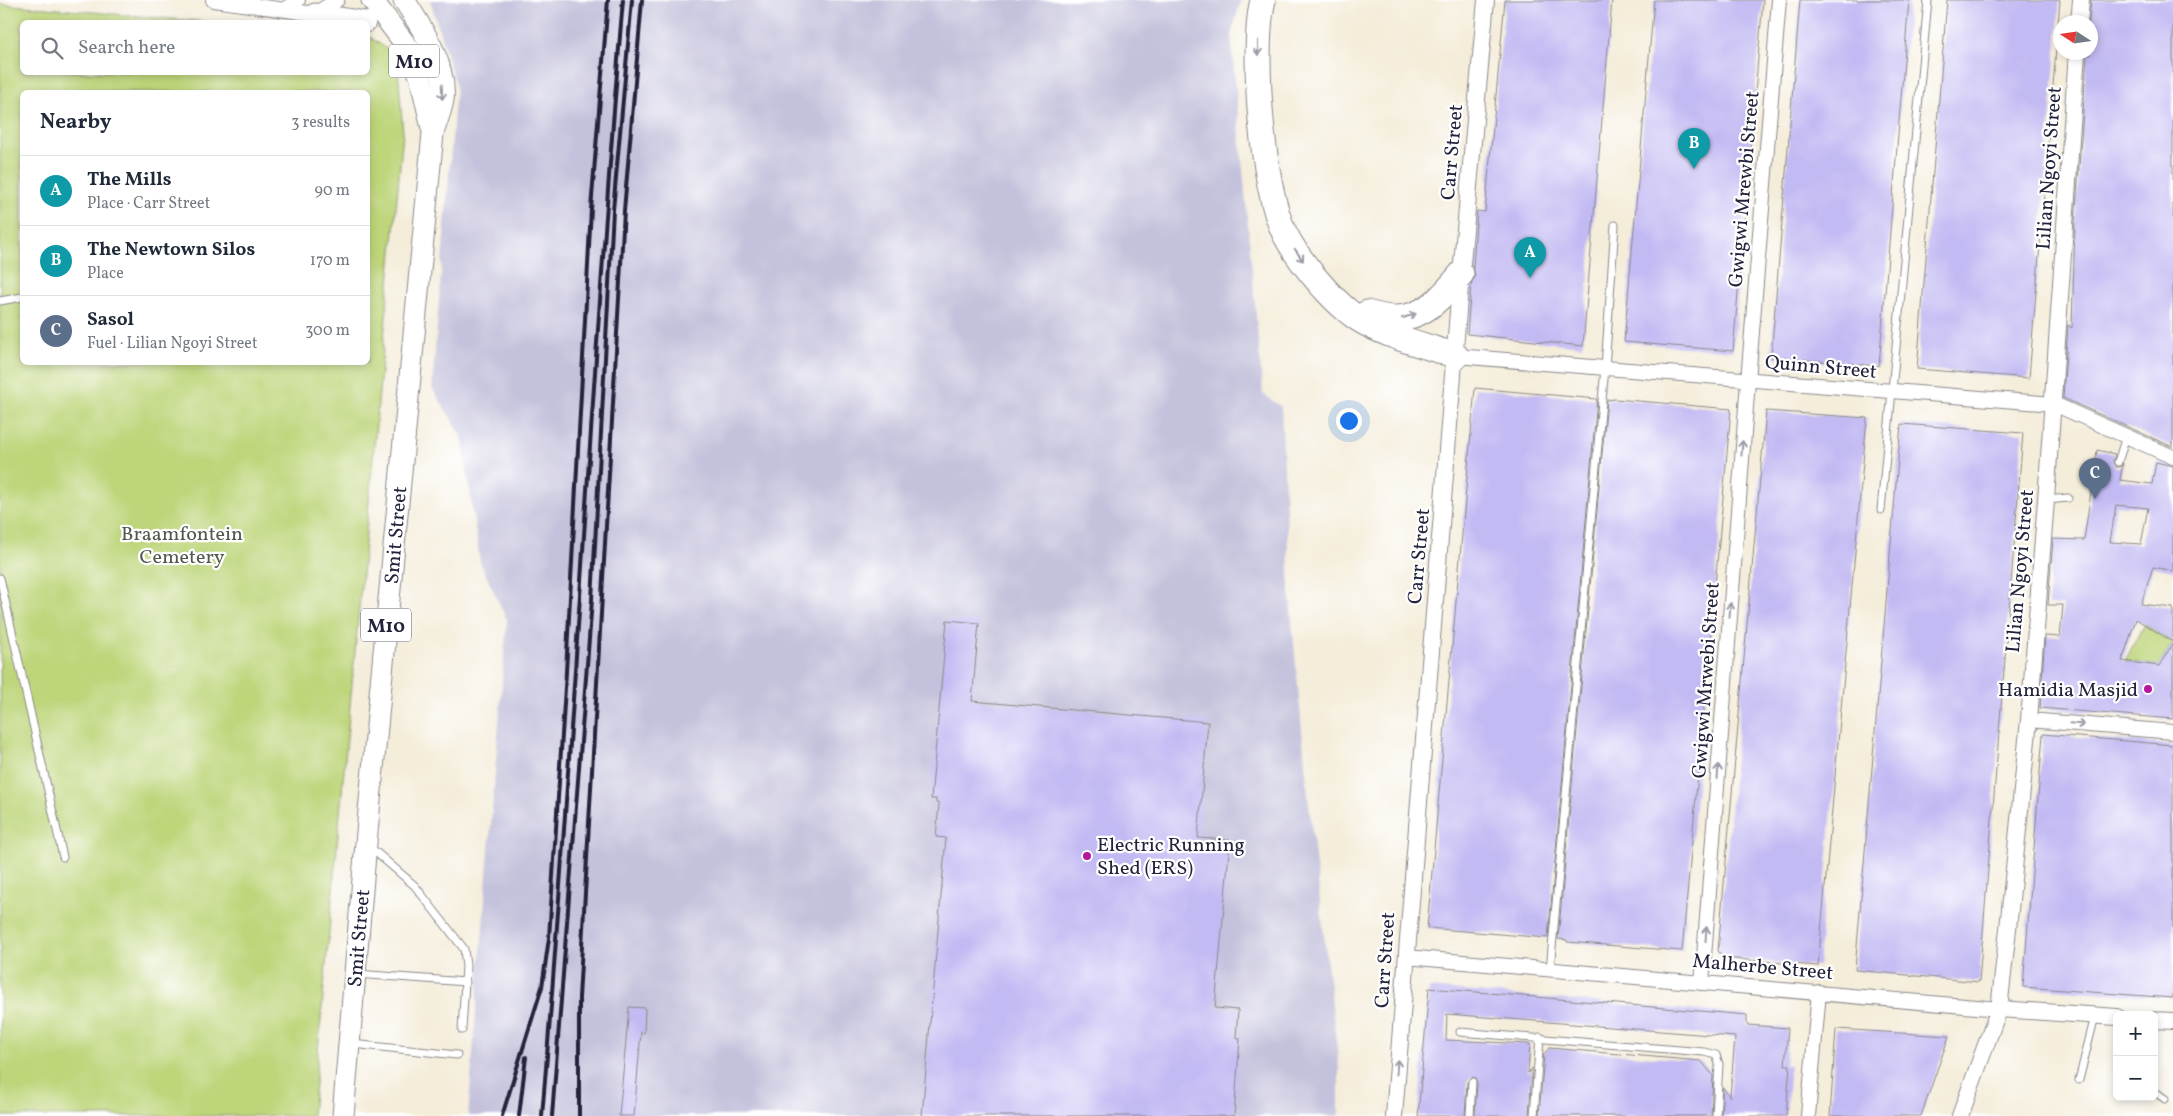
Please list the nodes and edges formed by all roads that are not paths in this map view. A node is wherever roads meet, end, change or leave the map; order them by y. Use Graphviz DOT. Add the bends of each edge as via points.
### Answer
graph roads {
  1 [pos="213,0"];
  2 [pos="298,0"];
  3 [pos="337,0"];
  4 [pos="372,0"];
  5 [pos="404,0"];
  6 [pos="1263,0"];
  7 [pos="1486,0"];
  8 [pos="1779,0"];
  9 [pos="1928,0"];
  10 [pos="2081,0"];
  11 [pos="286,9"];
  12 [pos="315,14"];
  13 [pos="2080,15"];
  14 [pos="349,20"];
  15 [pos="370,24"];
  16 [pos="393,27"];
  17 [pos="2076,60"];
  18 [pos="433,133"];
  19 [pos="1615,225"];
  20 [pos="1461,274"];
  21 [pos="20,297"];
  22 [pos="0,301"];
  23 [pos="1345,308"];
  24 [pos="1456,356"];
  25 [pos="1605,368"];
  26 [pos="1748,381"];
  27 [pos="1891,392"];
  28 [pos="2054,404"];
  29 [pos="2126,436"];
  30 [pos="2173,457"];
  31 [pos="2118,462"];
  32 [pos="2068,498"];
  33 [pos="2046,500"];
  34 [pos="1880,510"];
  35 [pos="0,578"];
  36 [pos="2029,720"];
  37 [pos="2173,732"];
  38 [pos="366,843"];
  39 [pos="63,857"];
  40 [pos="1406,957"];
  41 [pos="1550,970"];
  42 [pos="354,974"];
  43 [pos="466,982"];
  44 [pos="1702,983"];
  45 [pos="1819,992"];
  46 [pos="1999,1009"];
  47 [pos="2095,1016"];
  48 [pos="2113,1017"];
  49 [pos="2158,1020"];
  50 [pos="2173,1021"];
  51 [pos="462,1030"];
  52 [pos="1460,1032"];
  53 [pos="1540,1037"];
  54 [pos="349,1043"];
  55 [pos="457,1055"];
  56 [pos="2079,1080"];
  57 [pos="1472,1082"];
  58 [pos="2158,1094"];
  59 [pos="2165,1099"];
  60 [pos="343,1116"];
  61 [pos="1394,1116"];
  62 [pos="1470,1116"];
  63 [pos="1534,1116"];
  64 [pos="1716,1116"];
  65 [pos="1808,1116"];
  66 [pos="1960,1116"];
  1 -- 11 [label="street"];
  2 -- 11 [label="street"];
  3 -- 12 [label="street"];
  4 -- 16 [label="main road, Smit Street / M10"];
  5 -- 18 [label="main road, Smit Street / M10, one-way" via="432,44 442,85 442,100"];
  6 -- 23 [label="highway, one-way" via="1258,31 1263,132 1277,212 1284,232 1297,252 1325,289"];
  7 -- 20 [label="street, Carr Street"];
  8 -- 26 [label="street, Gwigwi Mrewbi Street"];
  9 -- 27 [label="lane"];
  10 -- 13 [label="street"];
  11 -- 12 [label="street"];
  12 -- 14 [label="main road"];
  15 -- 16 [label="main road"];
  16 -- 18 [label="main road, Smit Street / M10" via="409,49 420,76"];
  17 -- 28 [label="street, Lilian Ngoyi Street"];
  18 -- 38 [label="main road, Smit Street / M10"];
  19 -- 25 [label="lane"];
  23 -- 20 [label="highway, one-way" via="1404,318 1442,298"];
  20 -- 24 [label="street, Carr Street"];
  21 -- 22 [label="lane"];
  23 -- 24 [label="highway" via="1374,327"];
  24 -- 25 [label="street, Quinn Street"];
  24 -- 40 [label="street, Carr Street"];
  25 -- 26 [label="street, Quinn Street"];
  25 -- 41 [label="lane"];
  26 -- 27 [label="street, Quinn Street"];
  44 -- 26 [label="street, Gwigwi Mrwebi Street, one-way"];
  27 -- 28 [label="street, Quinn Street"];
  27 -- 34 [label="lane"];
  28 -- 29 [label="street, Quinn Street"];
  28 -- 33 [label="street, Lilian Ngoyi Street"];
  29 -- 30 [label="street, Quinn Street"];
  29 -- 31 [label="lane"];
  32 -- 33 [label="lane"];
  33 -- 36 [label="street, Lilian Ngoyi Street"];
  35 -- 39 [label="lane"];
  36 -- 37 [label="street, one-way"];
  36 -- 46 [label="street, Lilian Ngoyi Street"];
  38 -- 42 [label="main road, Smit Street / M10"];
  38 -- 43 [label="lane" via="415,886 464,949"];
  40 -- 41 [label="street, Malherbe Street"];
  61 -- 40 [label="street, Carr Street, one-way"];
  41 -- 44 [label="street, Malherbe Street"];
  42 -- 43 [label="lane"];
  42 -- 54 [label="main road, Smit Street / M10"];
  43 -- 51 [label="lane"];
  44 -- 45 [label="street, Malherbe Street"];
  45 -- 46 [label="street, Malherbe Street"];
  45 -- 65 [label="street"];
  46 -- 47 [label="street, Malherbe Street"];
  46 -- 66 [label="street, Lilian Ngoyi Street"];
  47 -- 48 [label="street, Malherbe Street"];
  47 -- 56 [label="lane"];
  49 -- 50 [label="street"];
  52 -- 53 [label="lane"];
  53 -- 63 [label="lane"];
  53 -- 64 [label="lane" via="1716,1055 1719,1064"];
  54 -- 55 [label="lane"];
  54 -- 60 [label="main road, Smit Street / M10"];
  57 -- 62 [label="lane"];
  58 -- 59 [label="lane"];
}
